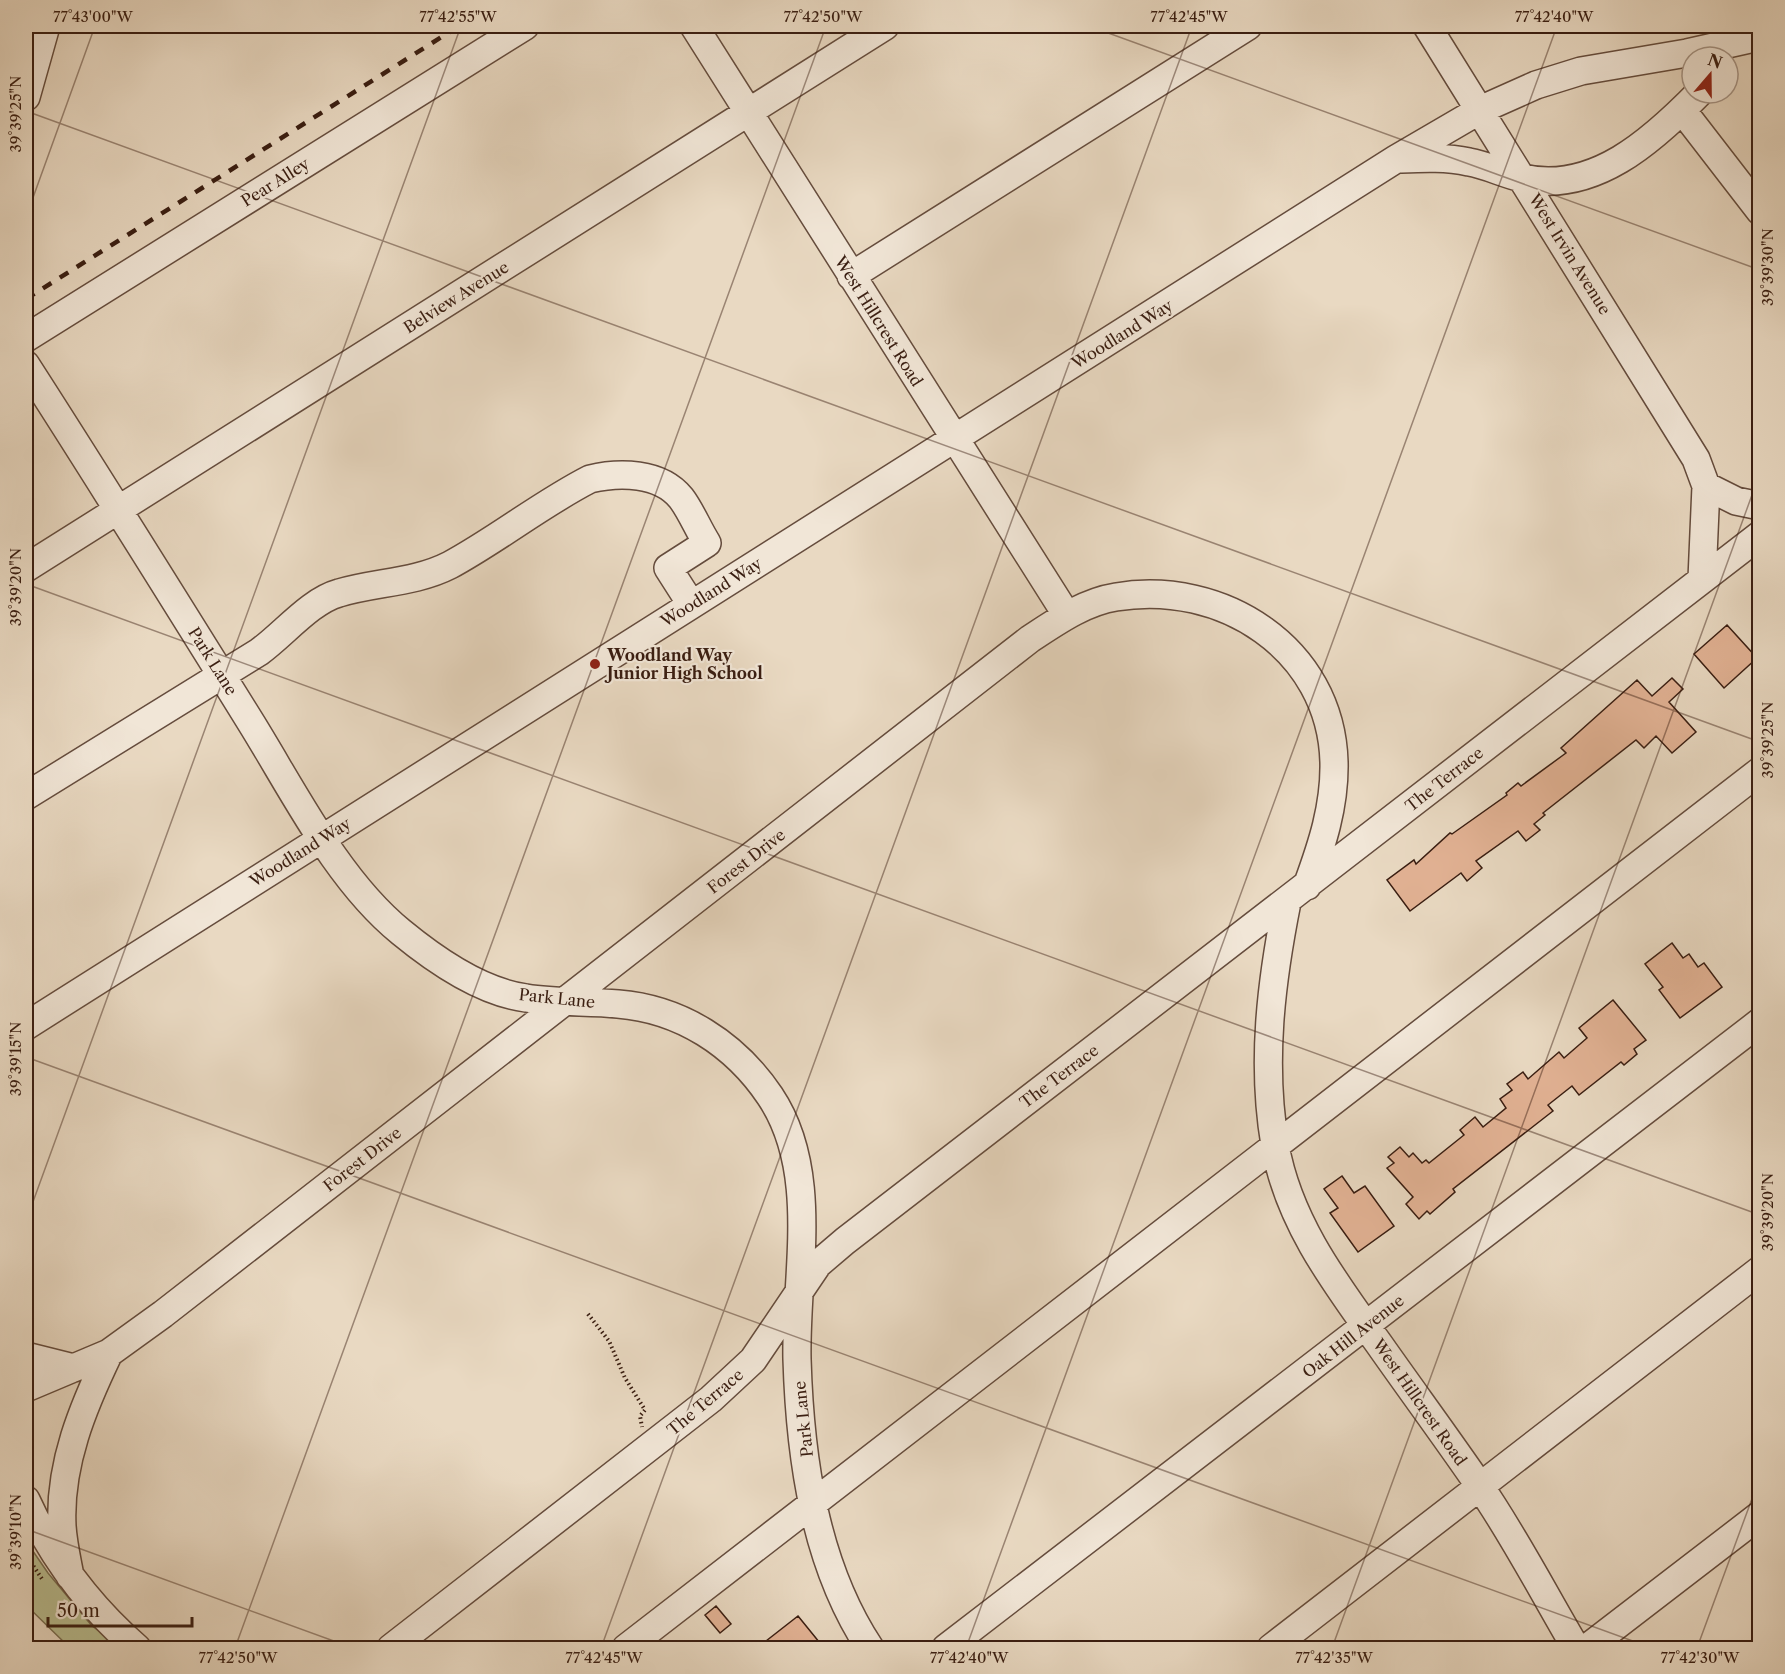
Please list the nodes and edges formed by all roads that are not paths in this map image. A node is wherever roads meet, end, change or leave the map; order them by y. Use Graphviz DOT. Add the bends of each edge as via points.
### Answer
graph roads {
  1 [pos="46,26"];
  2 [pos="525,26"];
  3 [pos="694,26"];
  4 [pos="885,26"];
  5 [pos="1248,26"];
  6 [pos="1427,26"];
  7 [pos="1757,36"];
  8 [pos="1740,52"];
  9 [pos="26,97"];
  10 [pos="1687,105"];
  11 [pos="1693,105"];
  12 [pos="1480,110"];
  13 [pos="747,113"];
  14 [pos="1396,159"];
  15 [pos="1523,178"];
  16 [pos="1760,211"];
  17 [pos="851,276"];
  18 [pos="26,338"];
  19 [pos="26,365"];
  20 [pos="955,440"];
  21 [pos="1706,486"];
  22 [pos="1760,506"];
  23 [pos="119,510"];
  24 [pos="1760,535"];
  25 [pos="26,568"];
  26 [pos="1702,579"];
  27 [pos="691,604"];
  28 [pos="1066,614"];
  29 [pos="220,674"];
  30 [pos="1760,771"];
  31 [pos="26,796"];
  32 [pos="323,838"];
  33 [pos="1297,894"];
  34 [pos="567,1001"];
  35 [pos="1760,1022"];
  36 [pos="26,1026"];
  37 [pos="1275,1146"];
  38 [pos="1760,1270"];
  39 [pos="798,1293"];
  40 [pos="1366,1326"];
  41 [pos="109,1353"];
  42 [pos="26,1356"];
  43 [pos="74,1368"];
  44 [pos="26,1388"];
  45 [pos="1480,1487"];
  46 [pos="26,1500"];
  47 [pos="813,1504"];
  48 [pos="1760,1515"];
  49 [pos="70,1576"];
  50 [pos="137,1648"];
  51 [pos="391,1648"];
  52 [pos="626,1648"];
  53 [pos="870,1648"];
  54 [pos="946,1648"];
  55 [pos="1271,1648"];
  56 [pos="1576,1648"];
  57 [pos="1587,1648"];
  1 -- 9 [label="street"];
  2 -- 18 [label="street, Pear Alley"];
  3 -- 13 [label="street, West Hillcrest Road"];
  4 -- 13 [label="street, Belview Avenue"];
  5 -- 17 [label="street"];
  6 -- 12 [label="street, West Irvin Avenue"];
  7 -- 8 [label="street, Woodland Way"];
  7 -- 12 [label="street, Woodland Way" via="1687,53 1581,71 1536,85"];
  10 -- 15 [label="street, Woodland Way" via="1602,171 1557,182"];
  11 -- 16 [label="street"];
  12 -- 14 [label="street, Woodland Way"];
  12 -- 15 [label="street, West Irvin Avenue"];
  13 -- 17 [label="street, West Hillcrest Road"];
  13 -- 23 [label="street, Belview Avenue"];
  14 -- 15 [label="street, Woodland Way" via="1434,157 1470,162"];
  14 -- 20 [label="street, Woodland Way"];
  15 -- 21 [label="street, West Irvin Avenue" via="1696,459"];
  17 -- 20 [label="street, West Hillcrest Road"];
  19 -- 23 [label="street, Park Lane"];
  20 -- 27 [label="street, Woodland Way"];
  20 -- 28 [label="street, West Hillcrest Road"];
  21 -- 22 [label="street" via="1736,501"];
  21 -- 26 [label="street, West Irvin Avenue"];
  23 -- 25 [label="street, Belview Avenue"];
  23 -- 29 [label="street, Park Lane"];
  24 -- 26 [label="street, The Terrace"];
  26 -- 33 [label="street, The Terrace"];
  27 -- 29 [label="street" via="668,568 706,543 681,498 665,485 637,475 612,474 570,489 448,566 321,600 283,635"];
  27 -- 32 [label="street, Woodland Way"];
  28 -- 33 [label="street, Forest Drive" via="1113,597 1175,595 1237,613 1270,632 1295,659 1315,690 1329,724 1334,760 1333,801 1324,838"];
  28 -- 34 [label="street, Forest Drive"];
  29 -- 31 [label="street"];
  29 -- 32 [label="street, Park Lane"];
  30 -- 37 [label="street"];
  32 -- 34 [label="street, Park Lane" via="365,898 400,931 442,961 478,982 522,998"];
  32 -- 36 [label="street, Woodland Way"];
  33 -- 37 [label="street, West Hillcrest Road" via="1273,971 1268,1038"];
  33 -- 39 [label="street, The Terrace" via="844,1241 818,1264"];
  34 -- 39 [label="street, Park Lane" via="624,1004 691,1023 714,1036 747,1066 773,1100 790,1137 799,1180"];
  34 -- 41 [label="street, Forest Drive"];
  35 -- 40 [label="street, Oak Hill Avenue"];
  37 -- 40 [label="street, West Hillcrest Road" via="1293,1207 1315,1253"];
  37 -- 47 [label="street"];
  38 -- 45 [label="street"];
  39 -- 47 [label="street, Park Lane" via="799,1379"];
  39 -- 51 [label="street, The Terrace" via="753,1360 711,1399"];
  40 -- 45 [label="street, West Hillcrest Road"];
  40 -- 54 [label="street, Oak Hill Avenue"];
  41 -- 43 [label="street, Forest Drive"];
  41 -- 49 [label="street" via="84,1405 70,1449 62,1526"];
  42 -- 43 [label="street"];
  43 -- 44 [label="street, Forest Drive"];
  45 -- 55 [label="street"];
  45 -- 56 [label="street, West Hillcrest Road"];
  46 -- 49 [label="street" via="37,1526"];
  47 -- 52 [label="street"];
  47 -- 53 [label="street, Park Lane" via="826,1559 842,1601"];
  48 -- 57 [label="street"];
  49 -- 50 [label="street" via="111,1626"];
}
